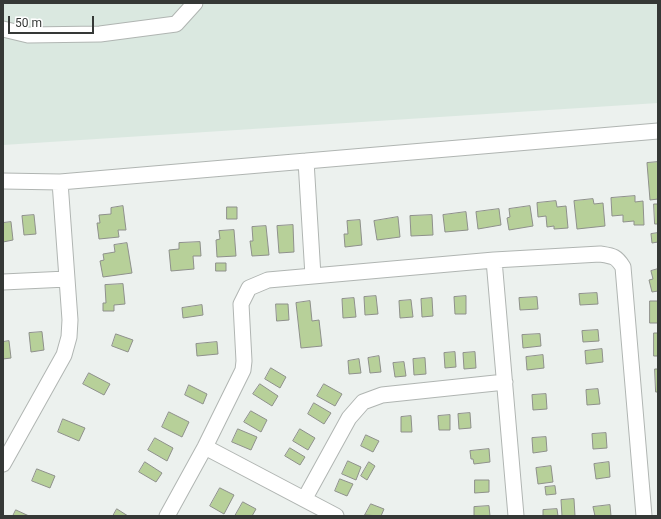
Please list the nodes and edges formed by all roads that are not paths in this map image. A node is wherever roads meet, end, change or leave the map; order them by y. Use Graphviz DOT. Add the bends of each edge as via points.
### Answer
graph roads {
  1 [pos="195,3"];
  2 [pos="3,29"];
  3 [pos="658,131"];
  4 [pos="306,160"];
  5 [pos="3,181"];
  6 [pos="60,182"];
  7 [pos="494,260"];
  8 [pos="313,276"];
  9 [pos="67,279"];
  10 [pos="3,282"];
  11 [pos="504,382"];
  12 [pos="205,447"];
  13 [pos="3,464"];
  14 [pos="305,498"];
  15 [pos="167,516"];
  16 [pos="336,516"];
  17 [pos="516,516"];
  18 [pos="644,516"];
  1 -- 2 [label="street" via="176,24 100,34 28,35"];
  3 -- 4 [label="street"];
  4 -- 6 [label="street"];
  4 -- 8 [label="street"];
  5 -- 6 [label="street"];
  6 -- 9 [label="street"];
  7 -- 8 [label="street"];
  7 -- 11 [label="street"];
  7 -- 18 [label="street" via="600,254 618,259 623,267"];
  8 -- 12 [label="street" via="268,280 249,288 241,304 243,370"];
  9 -- 10 [label="street"];
  9 -- 13 [label="street" via="70,320 69,338 64,355"];
  11 -- 14 [label="street" via="382,395 363,402 349,418"];
  11 -- 17 [label="street"];
  12 -- 14 [label="street"];
  12 -- 15 [label="street"];
  14 -- 16 [label="street"];
}
